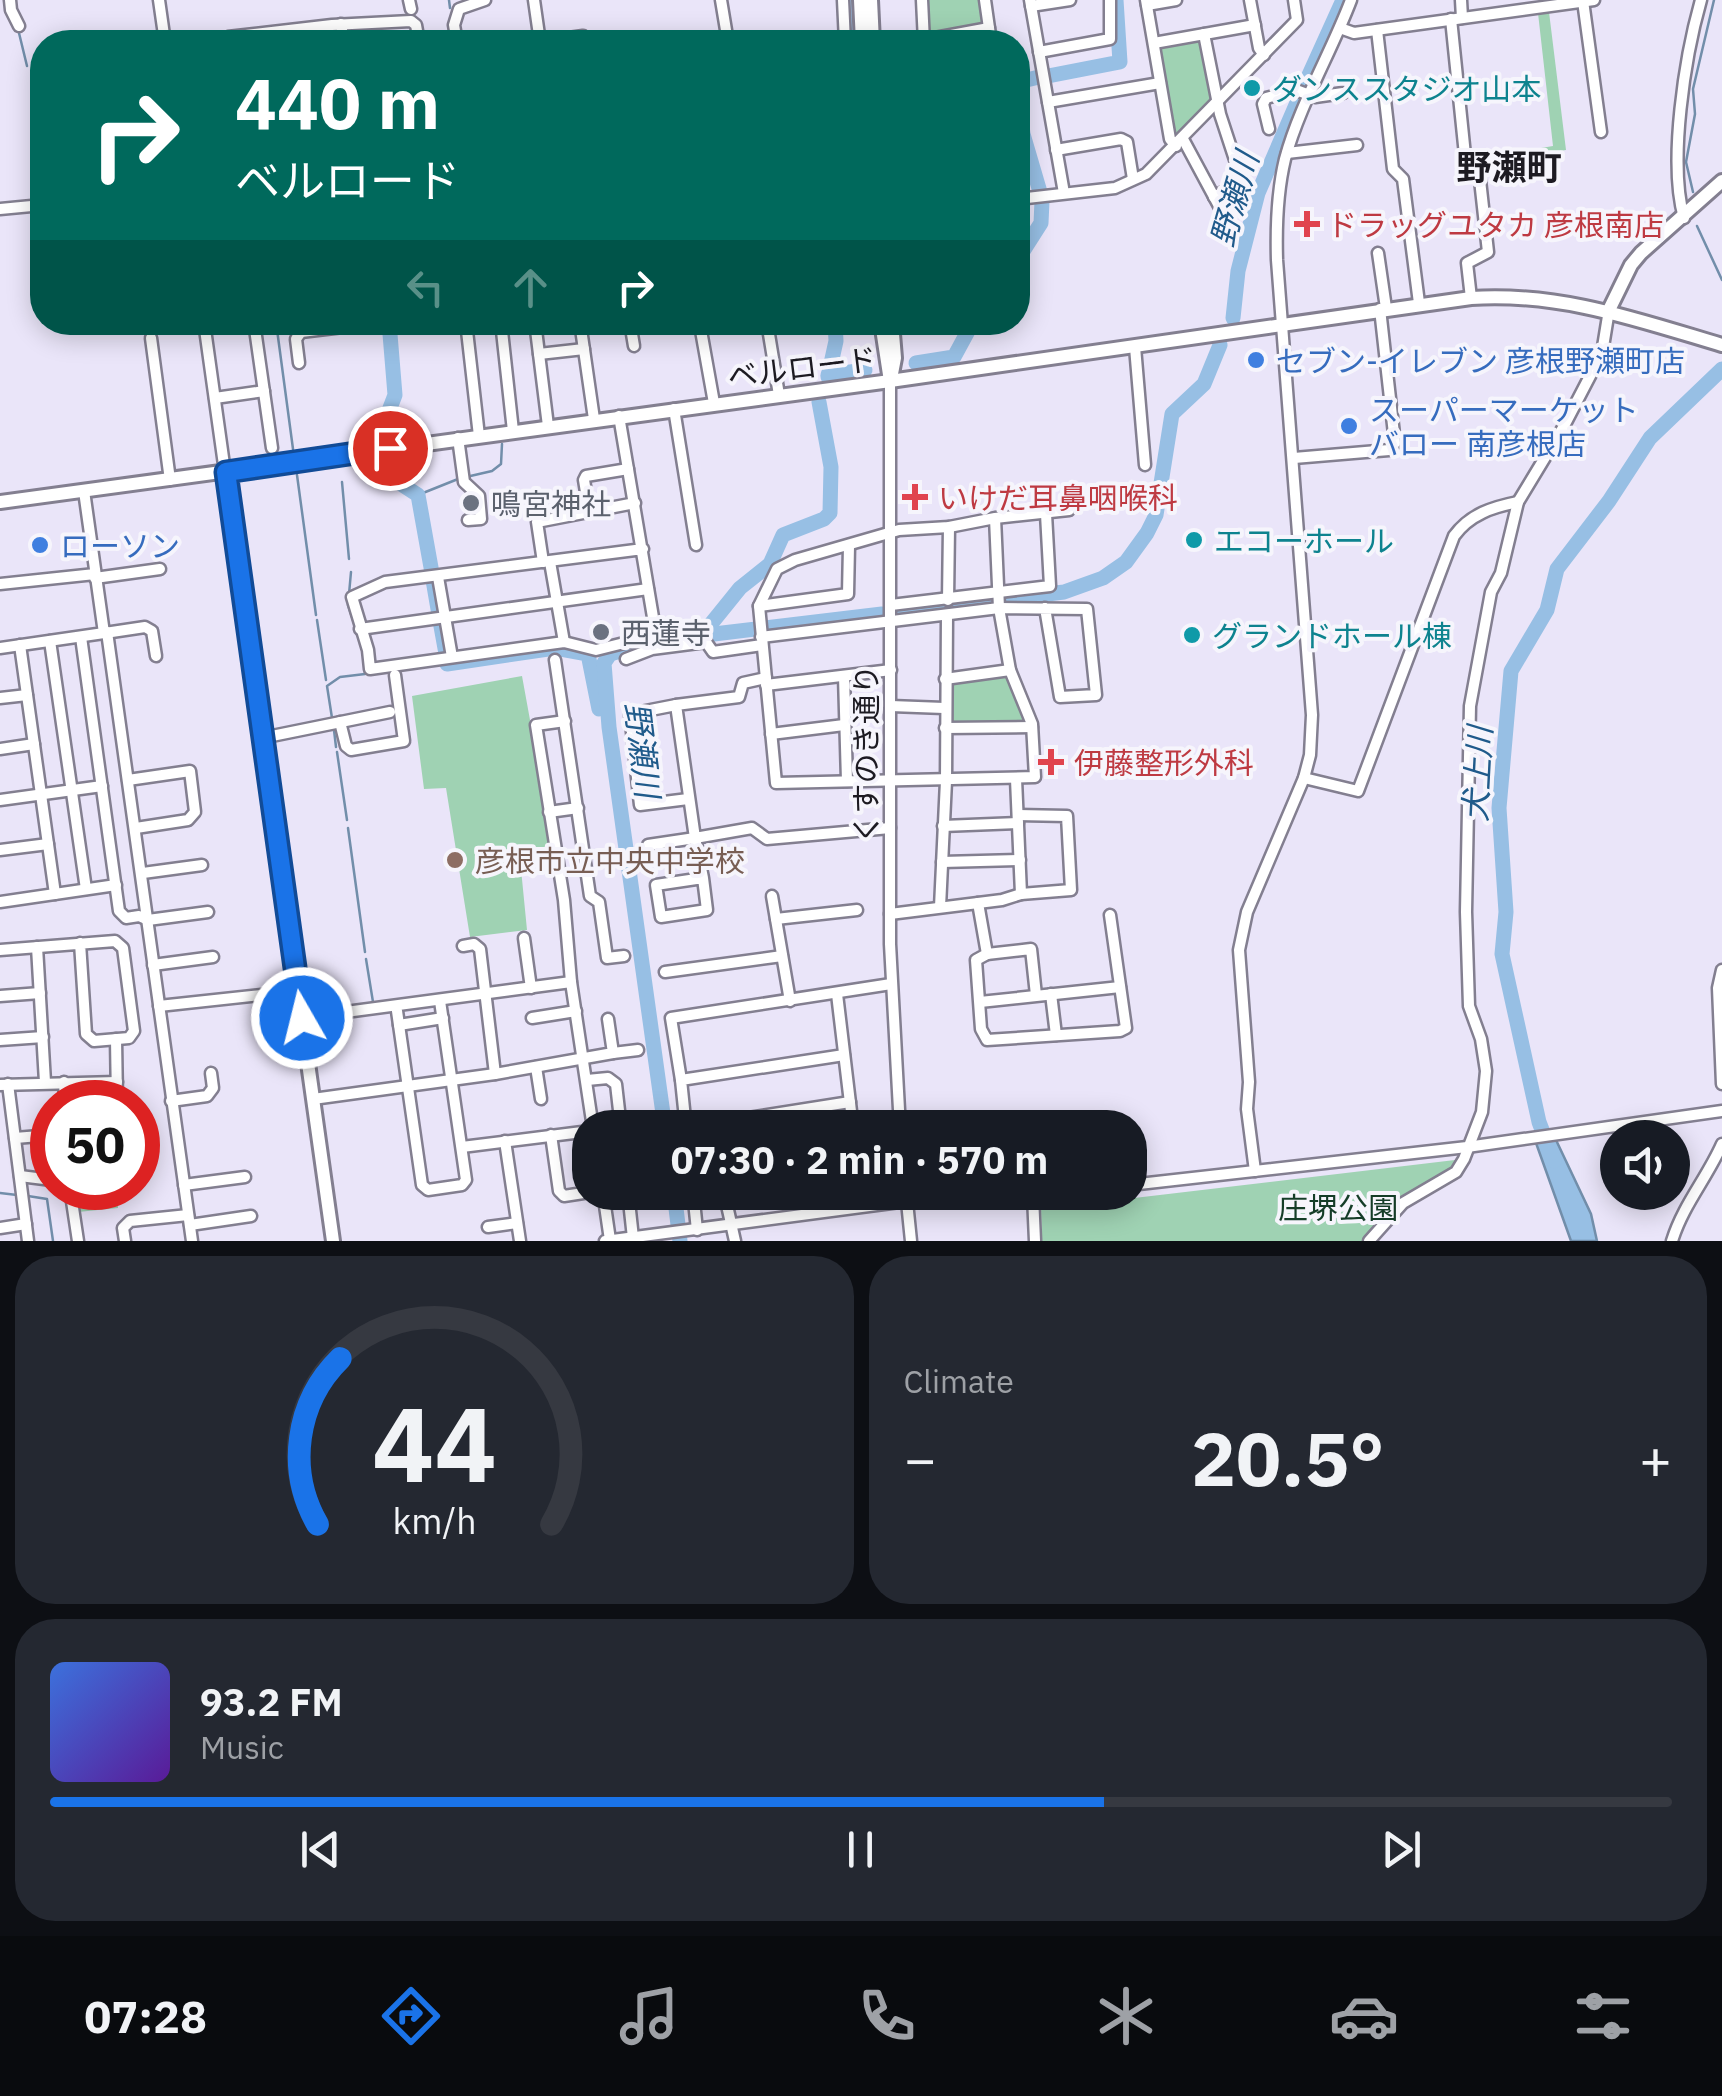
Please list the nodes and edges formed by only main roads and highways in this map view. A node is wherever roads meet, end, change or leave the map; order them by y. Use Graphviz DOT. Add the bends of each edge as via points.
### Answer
graph roads {
  1 [pos="864,1"];
  2 [pos="863,30"];
  3 [pos="870,30"];
  4 [pos="1722,181"];
  5 [pos="1615,312"];
  6 [pos="883,335"];
  7 [pos="893,335"];
  8 [pos="1722,345"];
  9 [pos="890,381"];
  10 [pos="226,472"];
  11 [pos="0,502"];
  12 [pos="333,1241"];
  1 -- 2 [label="main road"];
  1 -- 3 [label="main road"];
  4 -- 5 [label="main road" via="1631,266"];
  5 -- 8 [label="main road, ベルロード"];
  5 -- 9 [label="main road, ベルロード" via="1537,297 1471,298"];
  6 -- 9 [label="main road, くすのき通り"];
  7 -- 9 [label="main road, くすのき通り"];
  9 -- 10 [label="main road, ベルロード"];
  10 -- 11 [label="main road, ベルロード"];
  10 -- 12 [label="main road"];
}
